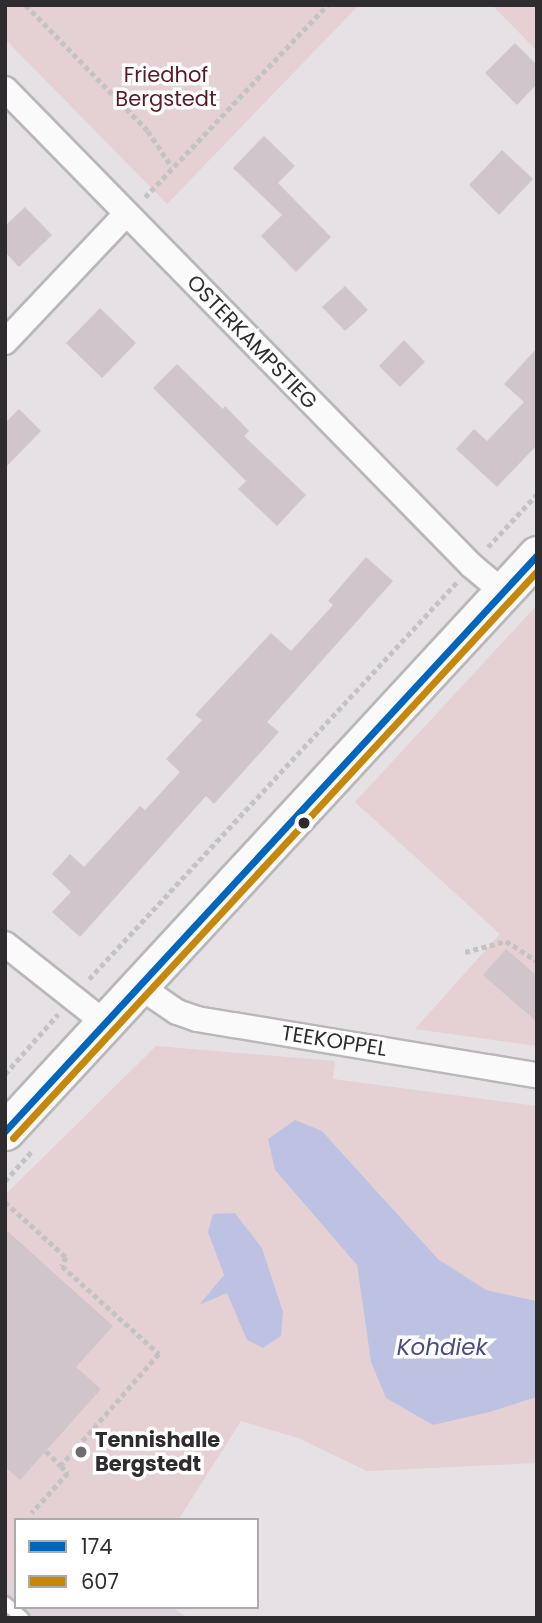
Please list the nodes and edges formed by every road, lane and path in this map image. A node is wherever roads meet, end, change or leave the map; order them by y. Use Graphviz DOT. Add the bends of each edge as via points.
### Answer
graph roads {
  1 [pos="327,5"];
  2 [pos="28,6"];
  3 [pos="5,89"];
  4 [pos="172,167"];
  5 [pos="127,214"];
  6 [pos="5,342"];
  7 [pos="537,494"];
  8 [pos="537,555"];
  9 [pos="472,566"];
  10 [pos="503,592"];
  11 [pos="5,944"];
  12 [pos="465,952"];
  13 [pos="537,961"];
  14 [pos="139,986"];
  15 [pos="73,996"];
  16 [pos="105,1023"];
  17 [pos="5,1074"];
  18 [pos="537,1075"];
  19 [pos="5,1131"];
  20 [pos="5,1202"];
  21 [pos="46,1451"];
  22 [pos="61,1466"];
  23 [pos="32,1513"];
  24 [pos="5,1603"];
  25 [pos="22,1618"];
  1 -- 4 [label="path"];
  2 -- 4 [label="path" via="148,131"];
  3 -- 5 [label="street, OSTERKAMPSTIEG"];
  4 -- 5 [label="path"];
  5 -- 6 [label="street"];
  5 -- 9 [label="street, OSTERKAMPSTIEG"];
  7 -- 9 [label="path"];
  8 -- 10 [label="main road"];
  9 -- 10 [label="street, OSTERKAMPSTIEG"];
  9 -- 15 [label="path"];
  10 -- 14 [label="main road"];
  11 -- 15 [label="street"];
  12 -- 13 [label="path" via="506,941"];
  14 -- 16 [label="main road"];
  14 -- 18 [label="street, TEEKOPPEL" via="177,1012 197,1019"];
  15 -- 16 [label="street"];
  15 -- 17 [label="path"];
  16 -- 19 [label="main road"];
  20 -- 22 [label="path" via="66,1257 62,1266 159,1354"];
  21 -- 22 [label="path"];
  22 -- 23 [label="path" via="68,1473"];
  24 -- 25 [label="lane"];
}
